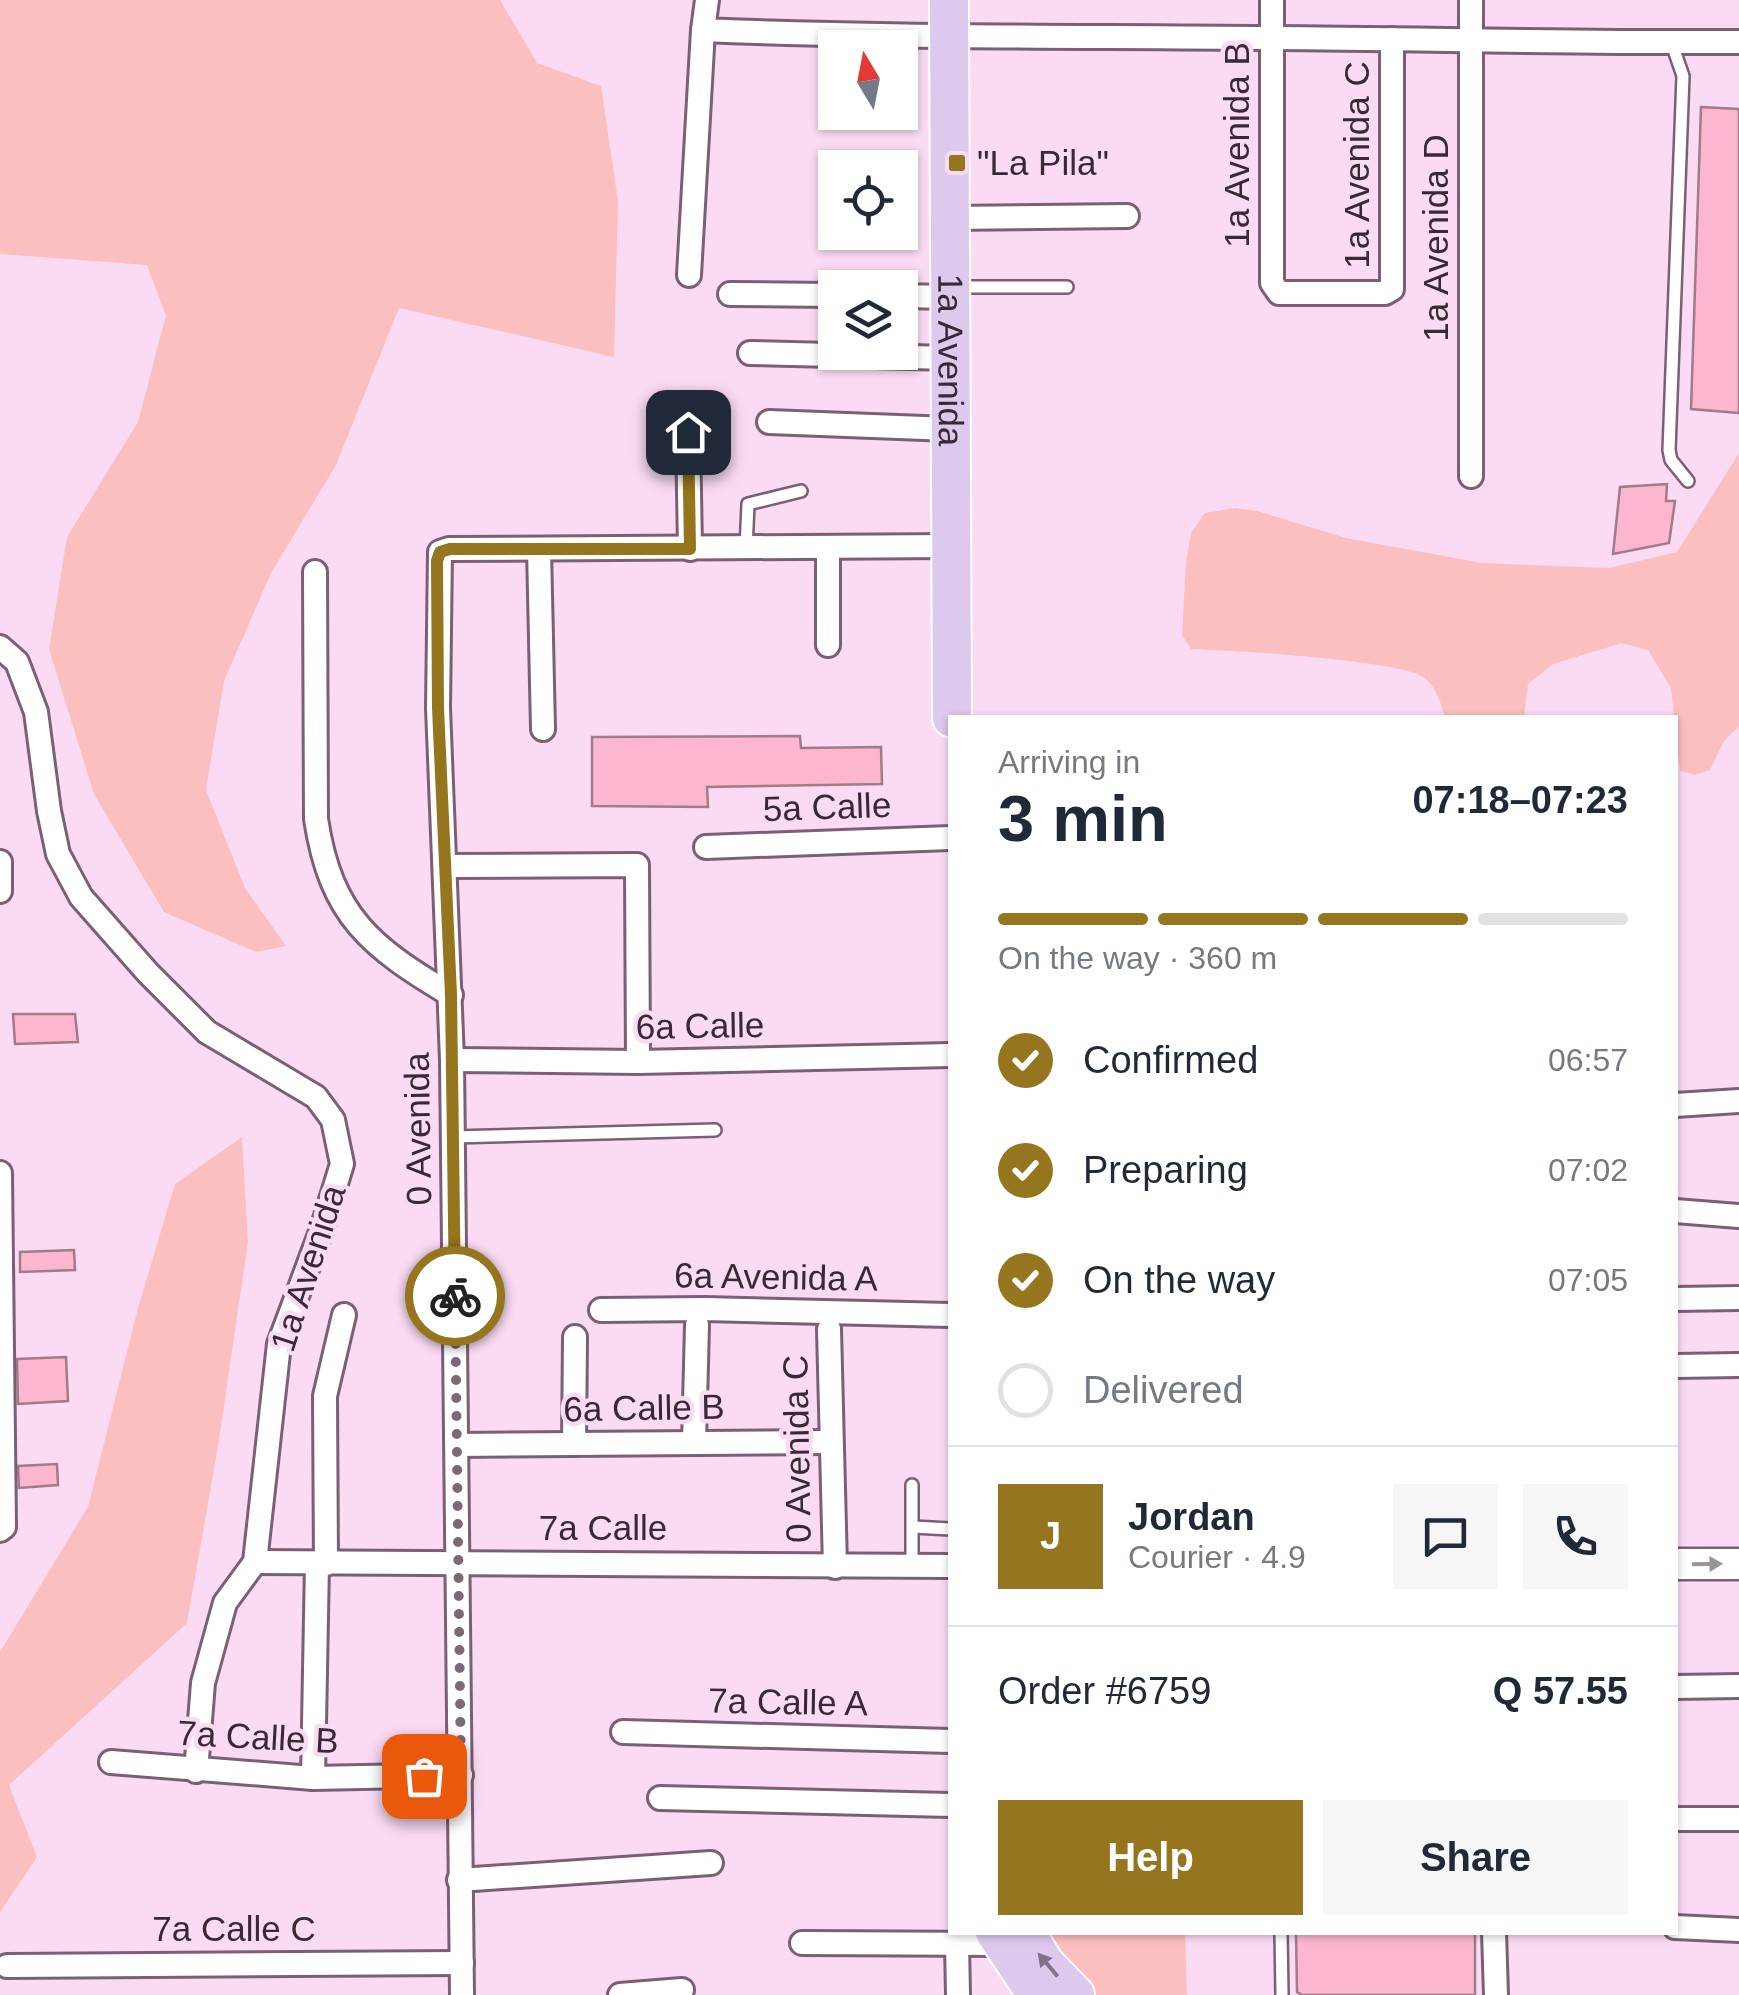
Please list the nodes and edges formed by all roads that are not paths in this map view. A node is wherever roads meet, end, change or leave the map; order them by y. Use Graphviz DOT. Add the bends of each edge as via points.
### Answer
graph roads {
  1 [pos="707,0"];
  2 [pos="1272,0"];
  3 [pos="1471,0"];
  4 [pos="949,18"];
  5 [pos="703,30"];
  6 [pos="1271,38"];
  7 [pos="1392,39"];
  8 [pos="1739,42"];
  9 [pos="1470,43"];
  10 [pos="1672,44"];
  11 [pos="1127,216"];
  12 [pos="948,218"];
  13 [pos="689,275"];
  14 [pos="1068,287"];
  15 [pos="948,292"];
  16 [pos="1390,292"];
  17 [pos="730,294"];
  18 [pos="918,294"];
  19 [pos="818,295"];
  20 [pos="750,352"];
  21 [pos="949,358"];
  22 [pos="769,422"];
  23 [pos="950,429"];
  24 [pos="688,432"];
  25 [pos="1471,476"];
  26 [pos="1688,480"];
  27 [pos="801,491"];
  28 [pos="952,546"];
  29 [pos="828,548"];
  30 [pos="538,549"];
  31 [pos="690,549"];
  32 [pos="746,549"];
  33 [pos="314,572"];
  34 [pos="828,645"];
  35 [pos="0,647"];
  36 [pos="952,715"];
  37 [pos="543,730"];
  38 [pos="948,838"];
  39 [pos="706,847"];
  40 [pos="0,862"];
  41 [pos="445,866"];
  42 [pos="0,872"];
  43 [pos="0,890"];
  44 [pos="451,995"];
  45 [pos="948,1054"];
  46 [pos="452,1060"];
  47 [pos="638,1062"];
  48 [pos="1739,1100"];
  49 [pos="1678,1105"];
  50 [pos="715,1130"];
  51 [pos="453,1137"];
  52 [pos="0,1173"];
  53 [pos="1678,1211"];
  54 [pos="1739,1216"];
  55 [pos="1739,1298"];
  56 [pos="1678,1299"];
  57 [pos="602,1310"];
  58 [pos="344,1315"];
  59 [pos="948,1315"];
  60 [pos="698,1325"];
  61 [pos="829,1329"];
  62 [pos="575,1337"];
  63 [pos="1739,1365"];
  64 [pos="1678,1366"];
  65 [pos="694,1442"];
  66 [pos="831,1442"];
  67 [pos="574,1444"];
  68 [pos="457,1445"];
  69 [pos="912,1484"];
  70 [pos="913,1528"];
  71 [pos="948,1529"];
  72 [pos="0,1530"];
  73 [pos="255,1562"];
  74 [pos="321,1563"];
  75 [pos="459,1564"];
  76 [pos="1678,1564"];
  77 [pos="1739,1564"];
  78 [pos="912,1566"];
  79 [pos="948,1566"];
  80 [pos="835,1567"];
  81 [pos="1678,1686"];
  82 [pos="1739,1686"];
  83 [pos="623,1732"];
  84 [pos="948,1741"];
  85 [pos="111,1762"];
  86 [pos="196,1771"];
  87 [pos="461,1775"];
  88 [pos="313,1778"];
  89 [pos="660,1798"];
  90 [pos="948,1804"];
  91 [pos="1678,1819"];
  92 [pos="1739,1820"];
  93 [pos="711,1863"];
  94 [pos="459,1880"];
  95 [pos="1678,1928"];
  96 [pos="1739,1930"];
  97 [pos="1281,1935"];
  98 [pos="1494,1935"];
  99 [pos="1007,1936"];
  100 [pos="802,1943"];
  101 [pos="957,1944"];
  102 [pos="462,1963"];
  103 [pos="7,1966"];
  104 [pos="682,1990"];
  105 [pos="462,1995"];
  106 [pos="620,1995"];
  107 [pos="958,1995"];
  108 [pos="1037,1995"];
  109 [pos="1075,1995"];
  110 [pos="1282,1995"];
  111 [pos="1496,1995"];
  1 -- 5 [label="street"];
  2 -- 6 [label="street, 1a Avenida B"];
  3 -- 9 [label="street, 1a Avenida D"];
  4 -- 5 [label="street" via="774,32"];
  4 -- 6 [label="street"];
  4 -- 12 [label="main road, 1a Avenida"];
  5 -- 13 [label="street"];
  6 -- 7 [label="street"];
  6 -- 16 [label="street, 1a Avenida B" via="1274,288"];
  7 -- 9 [label="street"];
  7 -- 16 [label="street, 1a Avenida C"];
  8 -- 10 [label="street"];
  9 -- 10 [label="street"];
  9 -- 25 [label="street, 1a Avenida D"];
  10 -- 26 [label="lane" via="1684,76 1669,450"];
  11 -- 12 [label="street"];
  12 -- 15 [label="main road, 1a Avenida"];
  14 -- 15 [label="lane"];
  15 -- 18 [label="street"];
  15 -- 21 [label="main road, 1a Avenida"];
  17 -- 19 [label="street"];
  20 -- 21 [label="street"];
  21 -- 23 [label="main road, 1a Avenida"];
  22 -- 23 [label="street"];
  23 -- 28 [label="main road, 1a Avenida"];
  24 -- 31 [label="street"];
  27 -- 32 [label="lane" via="748,504"];
  28 -- 29 [label="street"];
  28 -- 36 [label="main road, 1a Avenida"];
  29 -- 32 [label="street"];
  29 -- 34 [label="street"];
  30 -- 31 [label="street"];
  30 -- 37 [label="street"];
  30 -- 41 [label="street, 0 Avenida" via="450,549 437,561"];
  31 -- 32 [label="street"];
  33 -- 44 [label="street" via="322,857 362,933"];
  35 -- 73 [label="street, 1a Avenida" via="17,662 36,712 58,854 81,897 208,1032 316,1096 332,1120 342,1164 278,1344"];
  38 -- 39 [label="street, 5a Calle"];
  40 -- 42 [label="street"];
  41 -- 44 [label="street, 0 Avenida"];
  41 -- 47 [label="street" via="637,864"];
  42 -- 43 [label="street"];
  44 -- 46 [label="street, 0 Avenida"];
  45 -- 47 [label="street, 6a Calle"];
  46 -- 47 [label="street, 6a Calle"];
  46 -- 51 [label="street, 0 Avenida"];
  48 -- 49 [label="street"];
  50 -- 51 [label="lane"];
  51 -- 68 [label="street, 0 Avenida"];
  52 -- 72 [label="street"];
  53 -- 54 [label="street"];
  55 -- 56 [label="street"];
  57 -- 59 [label="street, 6a Avenida A"];
  58 -- 74 [label="street" via="326,1396"];
  60 -- 65 [label="street"];
  61 -- 66 [label="street, 0 Avenida C"];
  62 -- 67 [label="street"];
  63 -- 64 [label="street"];
  65 -- 66 [label="street, 6a Calle B"];
  65 -- 67 [label="street, 6a Calle B"];
  66 -- 80 [label="street, 0 Avenida C"];
  67 -- 68 [label="street, 6a Calle B"];
  68 -- 75 [label="street, 0 Avenida"];
  69 -- 70 [label="lane"];
  70 -- 71 [label="lane"];
  70 -- 78 [label="lane"];
  73 -- 74 [label="street, 7a Calle"];
  73 -- 86 [label="street" via="225,1603 203,1683"];
  74 -- 75 [label="street, 7a Calle"];
  74 -- 88 [label="street"];
  75 -- 80 [label="street, 7a Calle"];
  75 -- 87 [label="street, 0 Avenida"];
  76 -- 77 [label="street, one-way"];
  78 -- 79 [label="street, 7a Calle"];
  78 -- 80 [label="street, 7a Calle"];
  81 -- 82 [label="street"];
  83 -- 84 [label="street, 7a Calle A"];
  85 -- 86 [label="street, 7a Calle B"];
  86 -- 88 [label="street, 7a Calle B"];
  87 -- 88 [label="street, 7a Calle B"];
  87 -- 94 [label="street, 0 Avenida"];
  89 -- 90 [label="street"];
  91 -- 92 [label="street"];
  93 -- 94 [label="street"];
  94 -- 102 [label="street, 0 Avenida"];
  95 -- 96 [label="street"];
  97 -- 110 [label="lane"];
  98 -- 111 [label="street"];
  99 -- 101 [label="street"];
  99 -- 108 [label="main road"];
  109 -- 99 [label="main road, one-way"];
  100 -- 101 [label="street"];
  101 -- 107 [label="street"];
  102 -- 103 [label="street, 7a Calle C"];
  102 -- 105 [label="street, 0 Avenida"];
  104 -- 106 [label="street"];
}
